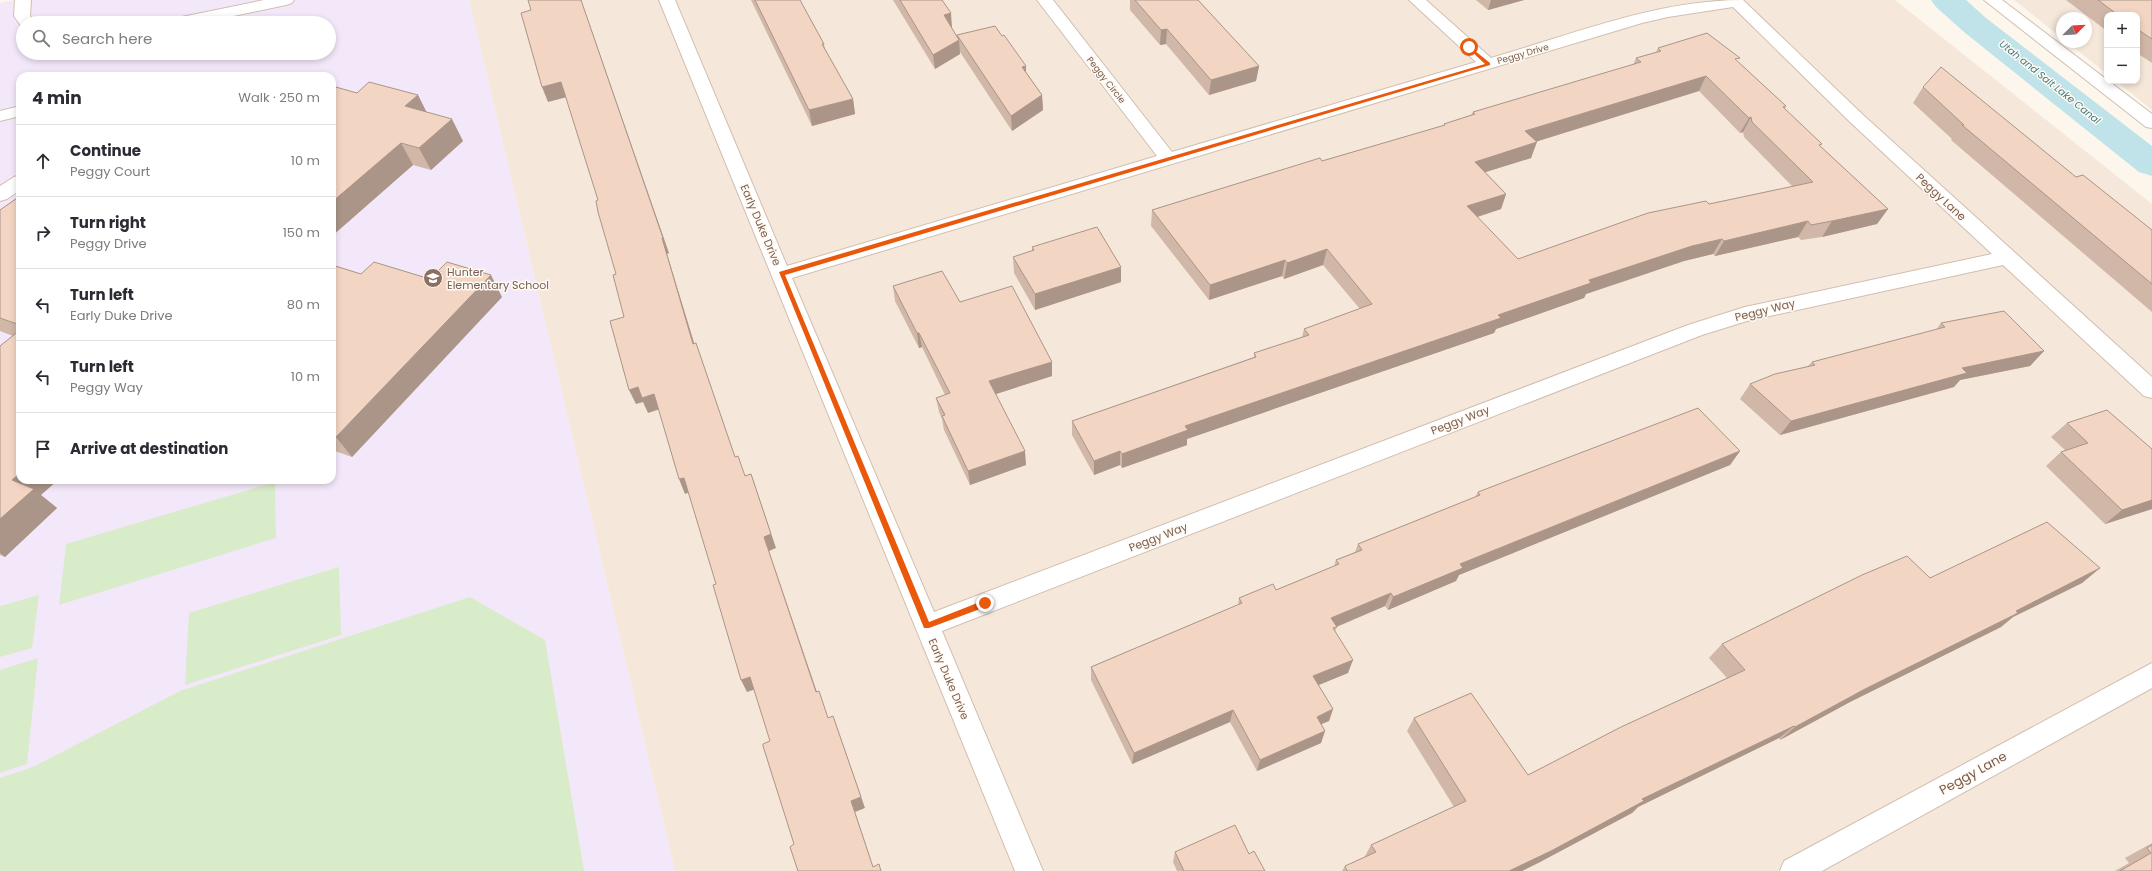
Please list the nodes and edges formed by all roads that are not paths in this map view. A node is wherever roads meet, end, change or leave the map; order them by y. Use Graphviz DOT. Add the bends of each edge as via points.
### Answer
graph roads {
  1 [pos="23,0"];
  2 [pos="286,0"];
  3 [pos="667,0"];
  4 [pos="1045,0"];
  5 [pos="1417,0"];
  6 [pos="1992,0"];
  7 [pos="1736,1"];
  8 [pos="22,16"];
  9 [pos="210,16"];
  10 [pos="1488,64"];
  11 [pos="16,112"];
  12 [pos="0,116"];
  13 [pos="2152,123"];
  14 [pos="1168,159"];
  15 [pos="16,184"];
  16 [pos="0,195"];
  17 [pos="2007,257"];
  18 [pos="782,274"];
  19 [pos="2152,390"];
  20 [pos="927,626"];
  21 [pos="2152,675"];
  22 [pos="1029,871"];
  23 [pos="1794,871"];
  1 -- 8 [label="street"];
  2 -- 9 [label="street"];
  3 -- 18 [label="street, Early Duke Drive"];
  4 -- 14 [label="street, Peggy Circle"];
  5 -- 10 [label="street"];
  6 -- 13 [label="street"];
  7 -- 10 [label="street, Peggy Drive" via="1668,12"];
  7 -- 17 [label="street, Peggy Lane" via="1855,117"];
  10 -- 14 [label="street, Peggy Drive"];
  11 -- 12 [label="street"];
  14 -- 18 [label="street, Peggy Drive"];
  15 -- 16 [label="street"];
  17 -- 19 [label="street, Peggy Lane"];
  17 -- 20 [label="street, Peggy Way" via="1745,314 1695,330"];
  18 -- 20 [label="street, Early Duke Drive"];
  20 -- 22 [label="street, Early Duke Drive"];
  21 -- 23 [label="street, Peggy Lane"];
}
